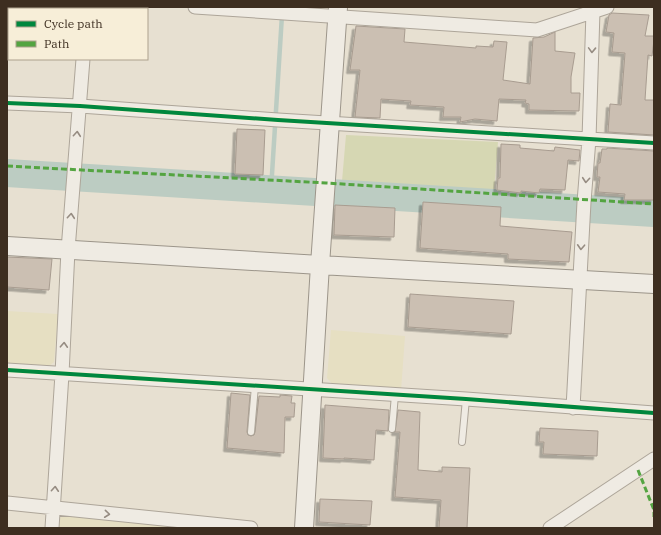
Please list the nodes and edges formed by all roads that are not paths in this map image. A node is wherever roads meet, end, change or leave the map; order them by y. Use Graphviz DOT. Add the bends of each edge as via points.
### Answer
graph roads {
  1 [pos="195,7"];
  2 [pos="607,7"];
  3 [pos="593,11"];
  4 [pos="338,12"];
  5 [pos="83,60"];
  6 [pos="7,103"];
  7 [pos="80,106"];
  8 [pos="331,123"];
  9 [pos="589,139"];
  10 [pos="654,143"];
  11 [pos="7,246"];
  12 [pos="68,250"];
  13 [pos="320,265"];
  14 [pos="579,278"];
  15 [pos="654,284"];
  16 [pos="7,370"];
  17 [pos="62,374"];
  18 [pos="255,386"];
  19 [pos="313,390"];
  20 [pos="395,395"];
  21 [pos="466,400"];
  22 [pos="573,408"];
  23 [pos="654,413"];
  24 [pos="392,429"];
  25 [pos="251,432"];
  26 [pos="462,442"];
  27 [pos="654,459"];
  28 [pos="7,503"];
  29 [pos="54,509"];
  30 [pos="52,528"];
  31 [pos="251,528"];
  32 [pos="304,528"];
  33 [pos="550,528"];
  1 -- 4 [label="street" via="281,14"];
  2 -- 3 [label="street"];
  3 -- 4 [label="street" via="537,30"];
  3 -- 9 [label="street, one-way"];
  4 -- 8 [label="street"];
  5 -- 7 [label="street"];
  6 -- 7 [label="street"];
  7 -- 8 [label="street"];
  12 -- 7 [label="street, one-way"];
  8 -- 9 [label="street"];
  8 -- 13 [label="street"];
  9 -- 10 [label="street"];
  9 -- 14 [label="street, one-way"];
  11 -- 12 [label="street"];
  12 -- 13 [label="street"];
  17 -- 12 [label="street, one-way"];
  13 -- 14 [label="street"];
  13 -- 19 [label="street"];
  14 -- 15 [label="street"];
  14 -- 22 [label="street"];
  16 -- 17 [label="street"];
  17 -- 18 [label="street"];
  29 -- 17 [label="street, one-way"];
  18 -- 19 [label="street"];
  18 -- 25 [label="lane"];
  19 -- 20 [label="street"];
  19 -- 32 [label="street"];
  20 -- 21 [label="street"];
  20 -- 24 [label="lane"];
  21 -- 22 [label="street"];
  21 -- 26 [label="lane"];
  22 -- 23 [label="street"];
  27 -- 33 [label="street"];
  28 -- 29 [label="street"];
  29 -- 30 [label="street"];
  29 -- 31 [label="street, one-way"];
}
